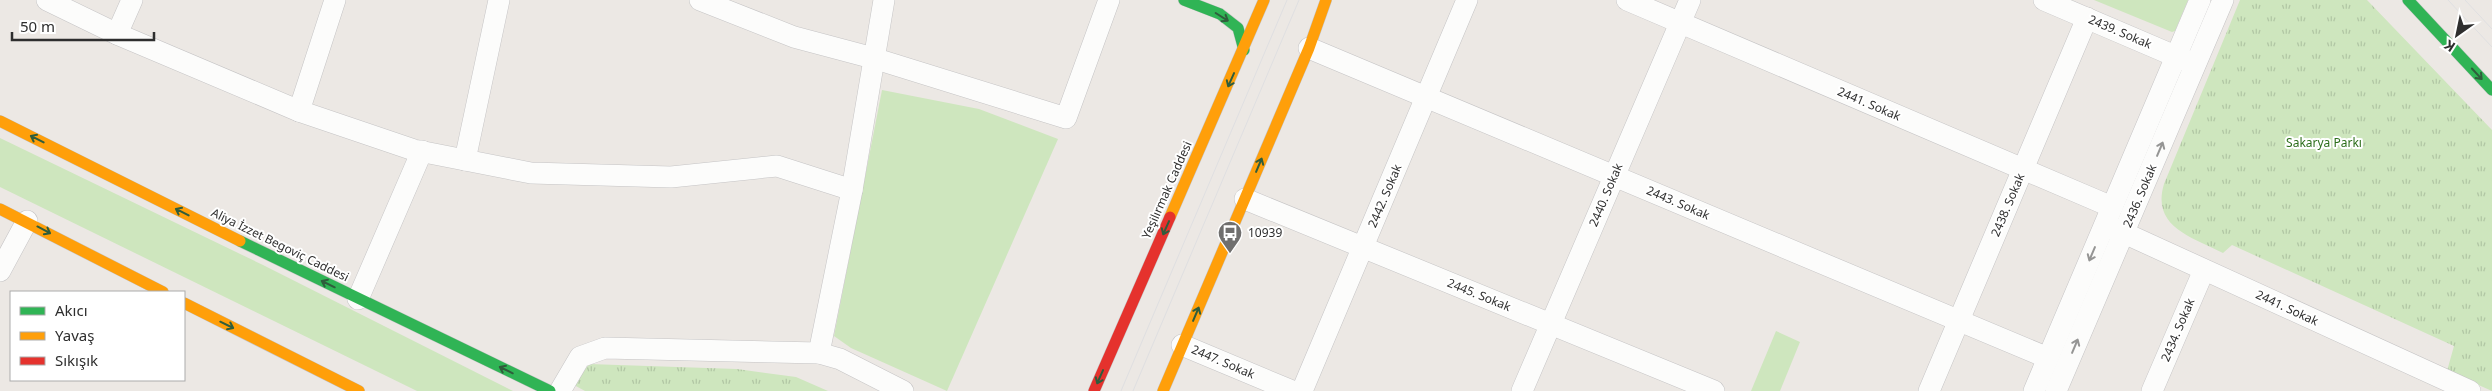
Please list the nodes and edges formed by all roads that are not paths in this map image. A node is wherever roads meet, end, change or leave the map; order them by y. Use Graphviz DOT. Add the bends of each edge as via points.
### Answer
graph roads {
  1 [pos="47,0"];
  2 [pos="132,0"];
  3 [pos="335,0"];
  4 [pos="499,0"];
  5 [pos="700,0"];
  6 [pos="884,0"];
  7 [pos="1109,0"];
  8 [pos="1184,0"];
  9 [pos="1326,0"];
  10 [pos="1333,0"];
  11 [pos="1467,0"];
  12 [pos="1627,0"];
  13 [pos="1690,0"];
  14 [pos="2046,0"];
  15 [pos="2200,0"];
  16 [pos="2223,0"];
  17 [pos="2408,0"];
  18 [pos="1262,1"];
  19 [pos="2088,18"];
  20 [pos="1680,23"];
  21 [pos="117,34"];
  22 [pos="1309,48"];
  23 [pos="1244,50"];
  24 [pos="2176,56"];
  25 [pos="873,58"];
  26 [pos="2196,65"];
  27 [pos="2492,90"];
  28 [pos="1426,98"];
  29 [pos="299,111"];
  30 [pos="0,121"];
  31 [pos="422,151"];
  32 [pos="465,160"];
  33 [pos="2023,170"];
  34 [pos="1614,176"];
  35 [pos="852,190"];
  36 [pos="1245,199"];
  37 [pos="0,209"];
  38 [pos="27,221"];
  39 [pos="2113,222"];
  40 [pos="1362,248"];
  41 [pos="2204,270"];
  42 [pos="0,271"];
  43 [pos="160,291"];
  44 [pos="358,299"];
  45 [pos="185,304"];
  46 [pos="1959,321"];
  47 [pos="1551,324"];
  48 [pos="1182,345"];
  49 [pos="819,353"];
  50 [pos="2048,358"];
  51 [pos="349,388"];
  52 [pos="2049,389"];
  53 [pos="550,391"];
  54 [pos="560,391"];
  55 [pos="903,391"];
  56 [pos="1094,391"];
  57 [pos="1163,391"];
  58 [pos="1292,391"];
  59 [pos="1302,391"];
  60 [pos="1522,391"];
  61 [pos="1714,391"];
  62 [pos="1929,391"];
  63 [pos="2152,391"];
  64 [pos="2470,391"];
  1 -- 21 [label="street"];
  2 -- 21 [label="street"];
  3 -- 29 [label="street"];
  4 -- 32 [label="street"];
  5 -- 25 [label="street" via="794,37"];
  6 -- 25 [label="street"];
  7 -- 25 [label="street" via="1066,118"];
  8 -- 23 [label="main road, one-way" via="1220,14 1238,28"];
  9 -- 22 [label="main road"];
  10 -- 22 [label="main road"];
  11 -- 28 [label="street, 2442. Sokak"];
  12 -- 20 [label="street, 2441. Sokak"];
  13 -- 20 [label="street, 2440. Sokak"];
  14 -- 19 [label="street, 2439. Sokak"];
  15 -- 24 [label="street, 2436. Sokak"];
  16 -- 26 [label="street, 2436. Sokak"];
  17 -- 27 [label="main road, one-way"];
  18 -- 23 [label="main road, Yeşilırmak Caddesi"];
  19 -- 24 [label="street, 2439. Sokak"];
  19 -- 33 [label="street, 2438. Sokak"];
  20 -- 33 [label="street, 2441. Sokak"];
  20 -- 34 [label="street, 2440. Sokak"];
  21 -- 29 [label="street"];
  22 -- 28 [label="street, 2443. Sokak"];
  36 -- 22 [label="main road, one-way"];
  23 -- 56 [label="main road, Yeşilırmak Caddesi, one-way"];
  24 -- 26 [label="street, 2439. Sokak"];
  24 -- 39 [label="street, 2436. Sokak"];
  25 -- 35 [label="street"];
  39 -- 26 [label="street, 2436. Sokak, one-way"];
  28 -- 34 [label="street, 2443. Sokak"];
  28 -- 40 [label="street, 2442. Sokak"];
  29 -- 31 [label="street"];
  44 -- 30 [label="main road, Aliya İzzet Begoviç Caddesi, one-way"];
  31 -- 32 [label="street"];
  31 -- 44 [label="street"];
  32 -- 35 [label="street" via="530,173 671,178 777,166"];
  33 -- 39 [label="street, 2441. Sokak"];
  33 -- 46 [label="street, 2438. Sokak"];
  34 -- 46 [label="street, 2443. Sokak"];
  34 -- 47 [label="street, 2440. Sokak"];
  35 -- 49 [label="street"];
  36 -- 40 [label="street, 2445. Sokak"];
  48 -- 36 [label="main road, one-way"];
  37 -- 38 [label="main road"];
  38 -- 42 [label="street"];
  38 -- 43 [label="main road, one-way"];
  39 -- 41 [label="street, 2441. Sokak"];
  39 -- 50 [label="street, 2436. Sokak, one-way"];
  52 -- 39 [label="street, 2436. Sokak, one-way"];
  40 -- 47 [label="street, 2445. Sokak"];
  40 -- 59 [label="street, 2442. Sokak"];
  41 -- 63 [label="street, 2434. Sokak"];
  41 -- 64 [label="street, 2441. Sokak"];
  53 -- 44 [label="main road, Aliya İzzet Begoviç Caddesi, one-way"];
  45 -- 51 [label="main road, one-way"];
  46 -- 50 [label="street, 2443. Sokak"];
  46 -- 62 [label="street, 2438. Sokak"];
  47 -- 60 [label="street, 2440. Sokak"];
  47 -- 61 [label="street, 2445. Sokak"];
  48 -- 57 [label="main road"];
  48 -- 58 [label="street, 2447. Sokak"];
  49 -- 54 [label="street" via="605,348 580,357"];
  49 -- 55 [label="street" via="840,359"];
  50 -- 52 [label="street, 2436. Sokak"];
}
